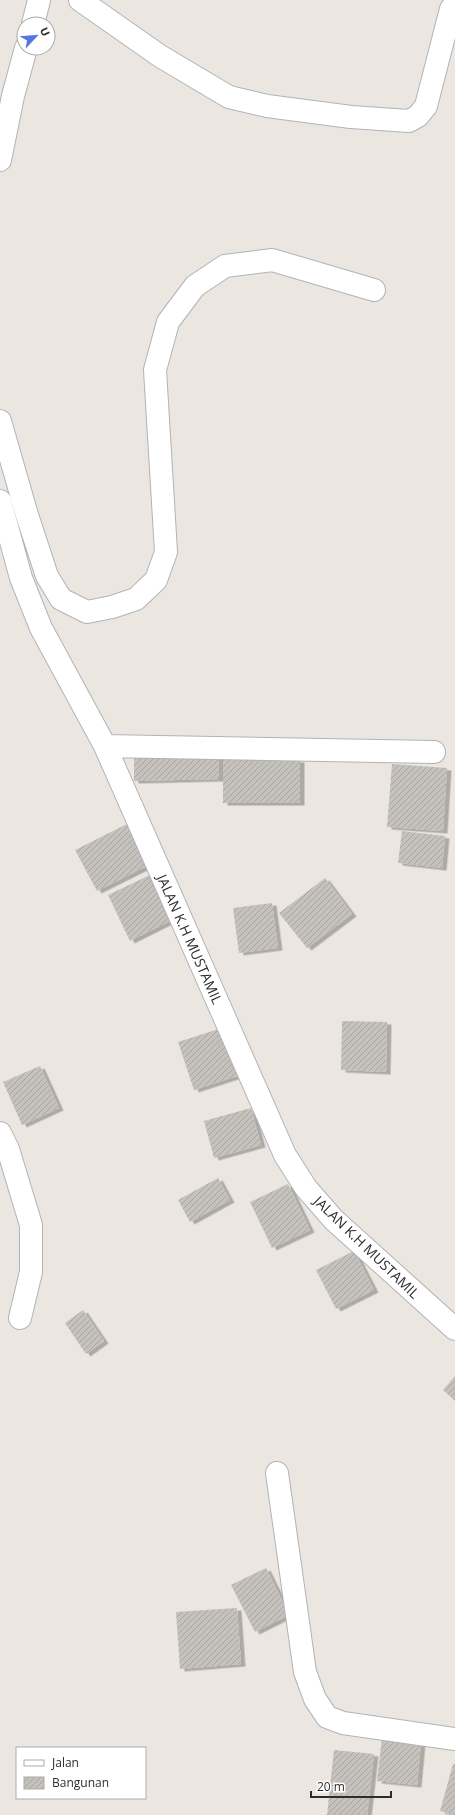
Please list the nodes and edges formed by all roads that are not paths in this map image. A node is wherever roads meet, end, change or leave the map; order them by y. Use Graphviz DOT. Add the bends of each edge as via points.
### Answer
graph roads {
  1 [pos="39,0"];
  2 [pos="80,0"];
  3 [pos="455,4"];
  4 [pos="36,16"];
  5 [pos="23,56"];
  6 [pos="6,96"];
  7 [pos="0,160"];
  8 [pos="374,290"];
  9 [pos="0,421"];
  10 [pos="0,500"];
  11 [pos="105,746"];
  12 [pos="434,752"];
  13 [pos="0,1133"];
  14 [pos="20,1318"];
  15 [pos="455,1329"];
  16 [pos="277,1473"];
  17 [pos="455,1738"];
  1 -- 4 [label="street"];
  2 -- 3 [label="street" via="160,56 229,97 267,106 409,121 418,116 426,106 451,9"];
  5 -- 6 [label="street"];
  6 -- 7 [label="street"];
  8 -- 9 [label="street" via="272,260 225,266 195,286 168,322 155,370 166,552 156,580 136,598 112,607 87,612 61,599 47,576"];
  10 -- 11 [label="street, JALAN K.H MUSTAMIL" via="21,578 41,628"];
  11 -- 12 [label="street"];
  11 -- 15 [label="street, JALAN K.H MUSTAMIL" via="285,1155 306,1188 334,1220"];
  13 -- 14 [label="street" via="8,1150 31,1225 31,1272"];
  16 -- 17 [label="street" via="305,1672 314,1699 328,1717 343,1723"];
}
